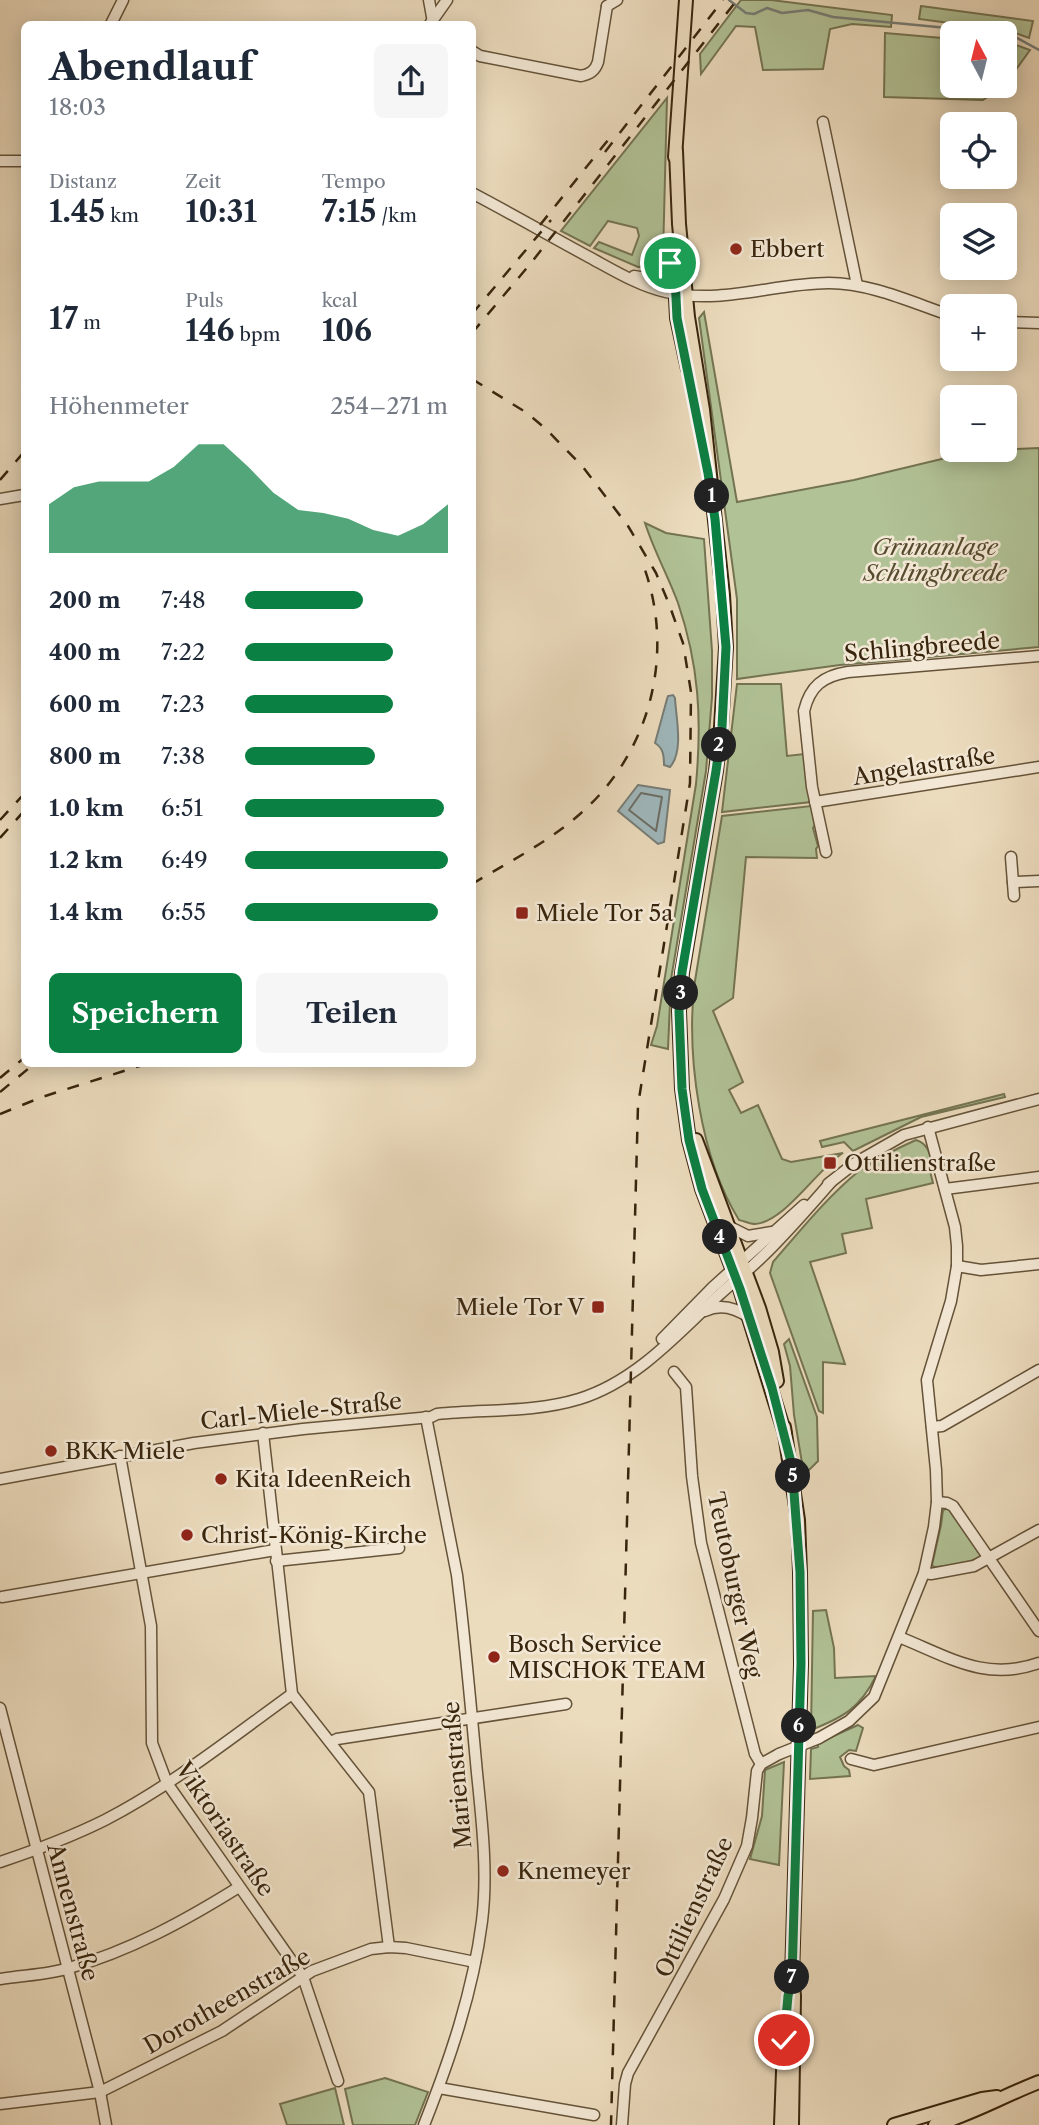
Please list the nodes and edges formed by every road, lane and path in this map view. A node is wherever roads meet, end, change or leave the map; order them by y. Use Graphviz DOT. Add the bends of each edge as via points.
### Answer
graph roads {
  1 [pos="123,0"];
  2 [pos="429,0"];
  3 [pos="447,0"];
  4 [pos="617,0"];
  5 [pos="686,0"];
  6 [pos="604,3"];
  7 [pos="112,21"];
  8 [pos="433,21"];
  9 [pos="434,21"];
  10 [pos="476,54"];
  11 [pos="823,122"];
  12 [pos="676,151"];
  13 [pos="0,161"];
  14 [pos="21,161"];
  15 [pos="476,195"];
  16 [pos="674,257"];
  17 [pos="614,271"];
  18 [pos="856,285"];
  19 [pos="682,295"];
  20 [pos="940,312"];
  21 [pos="1017,322"];
  22 [pos="1039,323"];
  23 [pos="21,496"];
  24 [pos="0,499"];
  25 [pos="1039,656"];
  26 [pos="1039,767"];
  27 [pos="815,802"];
  28 [pos="826,852"];
  29 [pos="1011,857"];
  30 [pos="1039,881"];
  31 [pos="1013,882"];
  32 [pos="1014,896"];
  33 [pos="1039,1099"];
  34 [pos="686,1117"];
  35 [pos="928,1127"];
  36 [pos="1039,1177"];
  37 [pos="831,1182"];
  38 [pos="946,1189"];
  39 [pos="728,1226"];
  40 [pos="776,1231"];
  41 [pos="1039,1264"];
  42 [pos="957,1266"];
  43 [pos="739,1271"];
  44 [pos="696,1317"];
  45 [pos="750,1318"];
  46 [pos="636,1369"];
  47 [pos="1039,1370"];
  48 [pos="674,1372"];
  49 [pos="429,1417"];
  50 [pos="932,1427"];
  51 [pos="263,1433"];
  52 [pos="785,1434"];
  53 [pos="120,1456"];
  54 [pos="4,1480"];
  55 [pos="937,1502"];
  56 [pos="1039,1530"];
  57 [pos="399,1548"];
  58 [pos="275,1550"];
  59 [pos="989,1559"];
  60 [pos="276,1561"];
  61 [pos="142,1573"];
  62 [pos="924,1573"];
  63 [pos="2,1597"];
  64 [pos="1039,1631"];
  65 [pos="899,1637"];
  66 [pos="1039,1663"];
  67 [pos="292,1694"];
  68 [pos="566,1704"];
  69 [pos="0,1708"];
  70 [pos="472,1718"];
  71 [pos="1039,1727"];
  72 [pos="331,1742"];
  73 [pos="851,1759"];
  74 [pos="761,1764"];
  75 [pos="167,1783"];
  76 [pos="36,1850"];
  77 [pos="0,1862"];
  78 [pos="239,1886"];
  79 [pos="388,1947"];
  80 [pos="475,1962"];
  81 [pos="68,1969"];
  82 [pos="303,1977"];
  83 [pos="0,1979"];
  84 [pos="338,2081"];
  85 [pos="1039,2082"];
  86 [pos="439,2088"];
  87 [pos="100,2092"];
  88 [pos="1001,2097"];
  89 [pos="0,2104"];
  90 [pos="594,2115"];
  91 [pos="791,2124"];
  92 [pos="106,2125"];
  93 [pos="424,2125"];
  94 [pos="622,2125"];
  95 [pos="894,2125"];
  96 [pos="935,2125"];
  1 -- 7 [label="street"];
  2 -- 8 [label="street"];
  3 -- 9 [label="street"];
  4 -- 6 [label="street"];
  5 -- 12 [label="main road"];
  6 -- 10 [label="street" via="598,62 588,74"];
  11 -- 18 [label="street"];
  12 -- 16 [label="main road"];
  12 -- 19 [label="main road"];
  13 -- 14 [label="street"];
  15 -- 17 [label="street"];
  16 -- 17 [label="street" via="660,274 649,277"];
  16 -- 19 [label="main road"];
  17 -- 19 [label="street"];
  18 -- 19 [label="street" via="816,284 734,296"];
  18 -- 20 [label="street"];
  19 -- 34 [label="main road" via="678,326 708,473 726,647 722,727 682,972 679,1011"];
  21 -- 22 [label="street"];
  23 -- 24 [label="street"];
  25 -- 27 [label="street, Schlingbreede" via="848,672 826,678 812,690 804,711"];
  26 -- 27 [label="street, Angelastraße"];
  27 -- 28 [label="street, Schlingbreede"];
  29 -- 31 [label="street"];
  30 -- 31 [label="street"];
  31 -- 32 [label="street"];
  33 -- 35 [label="street, Carl-Miele-Straße"];
  34 -- 39 [label="main road"];
  34 -- 43 [label="main road" via="702,1189"];
  35 -- 37 [label="street, Carl-Miele-Straße" via="877,1148"];
  35 -- 38 [label="street"];
  36 -- 38 [label="street"];
  37 -- 40 [label="street, Carl-Miele-Straße"];
  37 -- 43 [label="street, Carl-Miele-Straße" via="790,1229"];
  38 -- 42 [label="street" via="955,1227"];
  39 -- 40 [label="street" via="748,1236"];
  39 -- 43 [label="main road"];
  40 -- 43 [label="street, Carl-Miele-Straße"];
  41 -- 42 [label="street" via="981,1270"];
  42 -- 50 [label="street" via="927,1380"];
  43 -- 44 [label="street, Carl-Miele-Straße"];
  43 -- 45 [label="main road"];
  43 -- 46 [label="street, Carl-Miele-Straße"];
  43 -- 52 [label="main road" via="772,1352"];
  44 -- 45 [label="street" via="708,1309 731,1307"];
  44 -- 46 [label="street, Carl-Miele-Straße"];
  45 -- 52 [label="main road"];
  46 -- 49 [label="street, Carl-Miele-Straße" via="583,1398 548,1406"];
  47 -- 50 [label="street" via="942,1426"];
  48 -- 74 [label="street, Teutoburger Weg" via="686,1387 701,1543"];
  49 -- 51 [label="street, Carl-Miele-Straße"];
  49 -- 70 [label="street, Marienstraße" via="457,1575"];
  50 -- 55 [label="street"];
  51 -- 53 [label="street, Carl-Miele-Straße"];
  51 -- 58 [label="street"];
  52 -- 91 [label="main road" via="798,1520 801,1664"];
  53 -- 54 [label="street, Carl-Miele-Straße"];
  53 -- 61 [label="street, Viktoriastraße"];
  55 -- 59 [label="street" via="953,1506"];
  55 -- 62 [label="street"];
  56 -- 59 [label="street"];
  57 -- 60 [label="street"];
  58 -- 60 [label="street"];
  58 -- 61 [label="street"];
  59 -- 62 [label="street" via="957,1570"];
  59 -- 64 [label="street"];
  60 -- 67 [label="street"];
  61 -- 63 [label="street"];
  61 -- 75 [label="street, Viktoriastraße" via="151,1626 151,1734"];
  62 -- 65 [label="street"];
  65 -- 66 [label="street" via="984,1669 1003,1671"];
  65 -- 74 [label="street, bridge" via="873,1697 849,1721"];
  67 -- 72 [label="street"];
  67 -- 75 [label="street"];
  68 -- 70 [label="street"];
  69 -- 76 [label="street, Annenstraße"];
  70 -- 72 [label="street"];
  70 -- 80 [label="street, Marienstraße" via="483,1829 484,1898"];
  71 -- 73 [label="street" via="874,1765"];
  72 -- 79 [label="street" via="369,1792"];
  74 -- 94 [label="street, Ottilienstraße" via="747,1846 724,1899 628,2073"];
  75 -- 76 [label="street" via="103,1821"];
  75 -- 78 [label="street, Viktoriastraße"];
  76 -- 77 [label="street"];
  76 -- 81 [label="street, Annenstraße"];
  78 -- 81 [label="street" via="175,1925"];
  78 -- 82 [label="street, Viktoriastraße"];
  79 -- 80 [label="street, Dorotheenstraße"];
  79 -- 82 [label="street, Dorotheenstraße" via="371,1949"];
  80 -- 86 [label="street, Marienstraße"];
  81 -- 83 [label="street"];
  81 -- 87 [label="street, Annenstraße"];
  82 -- 84 [label="street, Viktoriastraße"];
  82 -- 87 [label="street, Dorotheenstraße" via="222,2031"];
  85 -- 88 [label="main road"];
  86 -- 90 [label="street"];
  86 -- 93 [label="street, Marienstraße"];
  87 -- 89 [label="street, Dorotheenstraße"];
  87 -- 92 [label="street, Annenstraße"];
  88 -- 95 [label="main road"];
  88 -- 96 [label="main road"];
}
